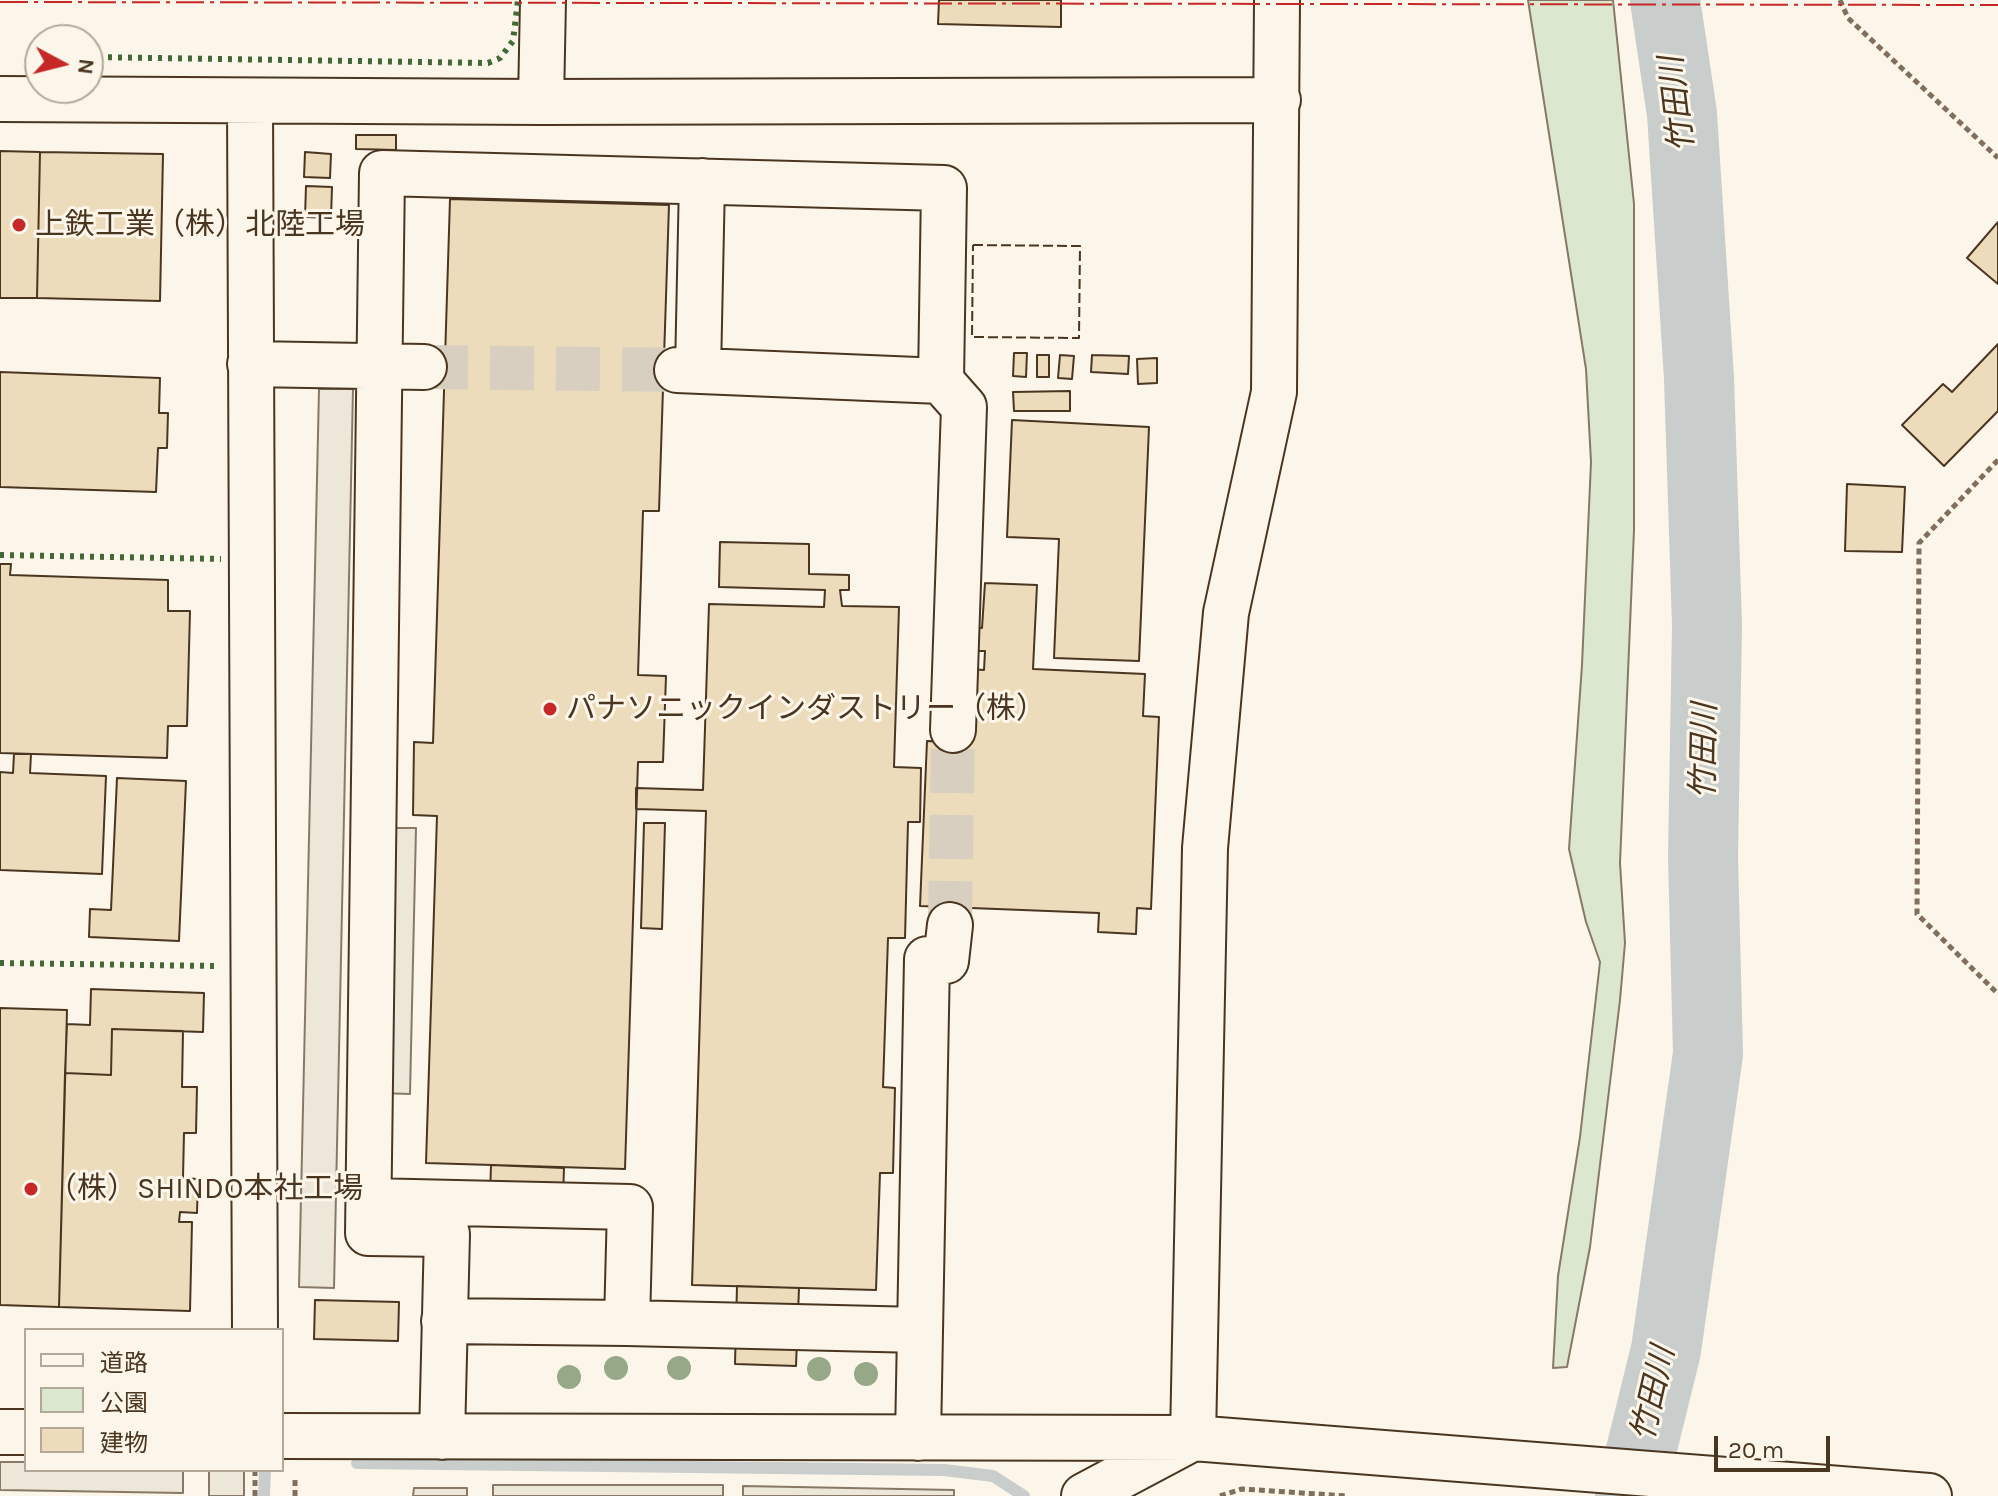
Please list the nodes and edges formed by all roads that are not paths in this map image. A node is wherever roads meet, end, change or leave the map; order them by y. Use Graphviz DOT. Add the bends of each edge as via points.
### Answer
graph roads {
  1 [pos="543,0"];
  2 [pos="1277,0"];
  3 [pos="0,99"];
  4 [pos="1278,100"];
  5 [pos="250,101"];
  6 [pos="541,102"];
  7 [pos="702,181"];
  8 [pos="250,364"];
  9 [pos="380,366"];
  10 [pos="424,367"];
  11 [pos="941,381"];
  12 [pos="953,730"];
  13 [pos="950,925"];
  14 [pos="369,1201"];
  15 [pos="444,1321"];
  16 [pos="627,1323"];
  17 [pos="255,1328"];
  18 [pos="920,1330"];
  19 [pos="0,1432"];
  20 [pos="24,1432"];
  21 [pos="284,1436"];
  22 [pos="442,1437"];
  23 [pos="918,1438"];
  24 [pos="1193,1438"];
  25 [pos="1918,1495"];
  26 [pos="1084,1496"];
  1 -- 6 [label="street"];
  2 -- 4 [label="street"];
  3 -- 5 [label="street"];
  4 -- 6 [label="street"];
  4 -- 24 [label="street" via="1274,392 1226,613 1205,848"];
  5 -- 6 [label="street"];
  5 -- 8 [label="street"];
  7 -- 9 [label="street" via="382,173"];
  7 -- 11 [label="street" via="944,188"];
  7 -- 11 [label="street" via="688,370"];
  8 -- 9 [label="street"];
  8 -- 17 [label="street"];
  9 -- 10 [label="street"];
  9 -- 14 [label="street"];
  11 -- 12 [label="street" via="964,407"];
  13 -- 18 [label="street" via="946,961 927,959"];
  14 -- 15 [label="street" via="368,1233 447,1234"];
  14 -- 16 [label="street" via="630,1207"];
  15 -- 16 [label="street"];
  15 -- 22 [label="street"];
  16 -- 18 [label="street"];
  18 -- 23 [label="street"];
  19 -- 20 [label="street"];
  21 -- 22 [label="street"];
  22 -- 23 [label="street"];
  23 -- 24 [label="street"];
  24 -- 25 [label="street"];
  24 -- 26 [label="street"];
}
